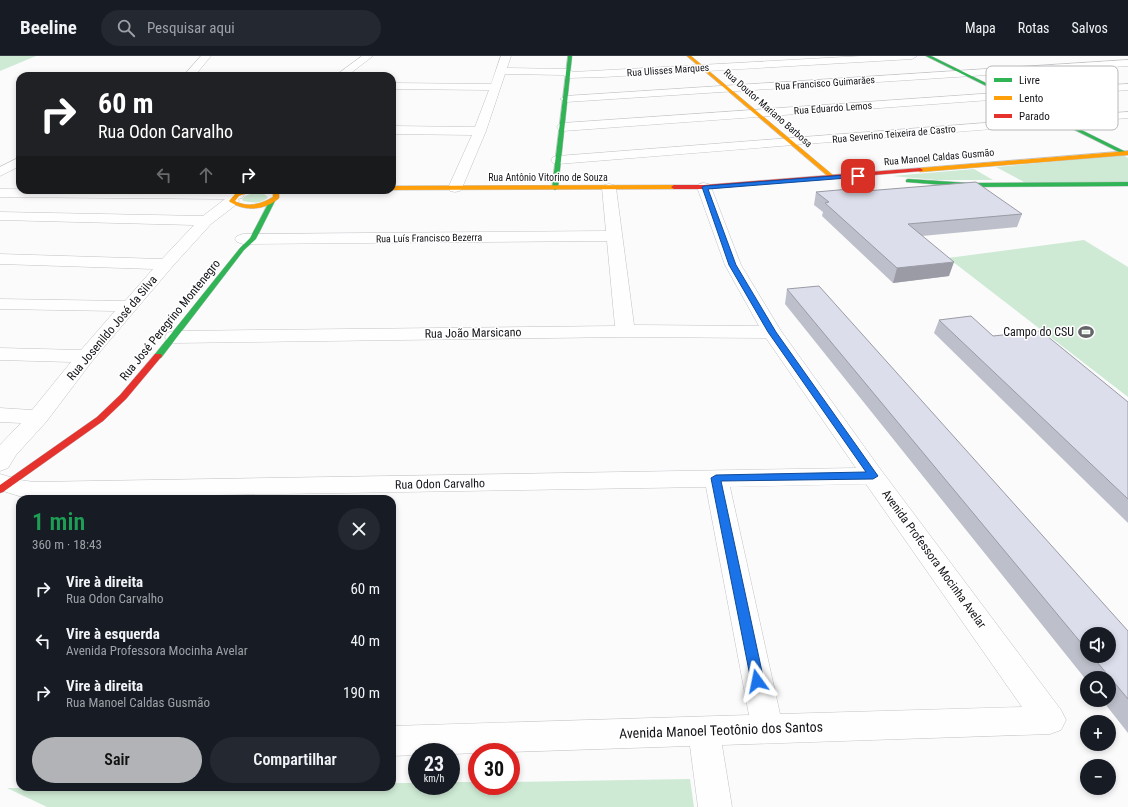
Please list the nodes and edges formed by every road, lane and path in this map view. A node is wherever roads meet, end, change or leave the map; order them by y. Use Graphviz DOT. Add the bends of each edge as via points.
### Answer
graph roads {
  1 [pos="206,56"];
  2 [pos="368,56"];
  3 [pos="506,56"];
  4 [pos="570,56"];
  5 [pos="689,56"];
  6 [pos="801,56"];
  7 [pos="912,56"];
  8 [pos="928,56"];
  9 [pos="810,62"];
  10 [pos="1128,63"];
  11 [pos="1083,66"];
  12 [pos="704,68"];
  13 [pos="500,71"];
  14 [pos="194,72"];
  15 [pos="346,72"];
  16 [pos="986,73"];
  17 [pos="568,74"];
  18 [pos="964,74"];
  19 [pos="844,82"];
  20 [pos="986,85"];
  21 [pos="396,86"];
  22 [pos="495,87"];
  23 [pos="1128,87"];
  24 [pos="1118,88"];
  25 [pos="730,89"];
  26 [pos="986,97"];
  27 [pos="566,99"];
  28 [pos="758,113"];
  29 [pos="1128,115"];
  30 [pos="1118,116"];
  31 [pos="986,126"];
  32 [pos="563,127"];
  33 [pos="396,130"];
  34 [pos="1082,130"];
  35 [pos="480,131"];
  36 [pos="789,142"];
  37 [pos="1127,153"];
  38 [pos="558,160"];
  39 [pos="871,175"];
  40 [pos="832,177"];
  41 [pos="1128,184"];
  42 [pos="704,187"];
  43 [pos="396,188"];
  44 [pos="456,188"];
  45 [pos="555,188"];
  46 [pos="609,188"];
  47 [pos="0,193"];
  48 [pos="16,193"];
  49 [pos="81,194"];
  50 [pos="276,194"];
  51 [pos="242,196"];
  52 [pos="272,202"];
  53 [pos="0,216"];
  54 [pos="248,216"];
  55 [pos="206,221"];
  56 [pos="614,236"];
  57 [pos="247,239"];
  58 [pos="0,259"];
  59 [pos="166,264"];
  60 [pos="0,304"];
  61 [pos="131,306"];
  62 [pos="625,331"];
  63 [pos="772,332"];
  64 [pos="174,337"];
  65 [pos="0,354"];
  66 [pos="86,356"];
  67 [pos="0,415"];
  68 [pos="38,417"];
  69 [pos="0,463"];
  70 [pos="873,476"];
  71 [pos="716,478"];
  72 [pos="2,486"];
  73 [pos="1050,720"];
  74 [pos="767,728"];
  75 [pos="704,732"];
  76 [pos="396,741"];
  77 [pos="715,807"];
  1 -- 14 [label="street"];
  2 -- 15 [label="street"];
  3 -- 13 [label="street"];
  4 -- 17 [label="main road"];
  5 -- 12 [label="main road, Rua Doutor Mariano Barbosa"];
  6 -- 9 [label="street"];
  7 -- 9 [label="street, Rua Ulisses Marques"];
  8 -- 18 [label="main road"];
  9 -- 12 [label="street, Rua Ulisses Marques"];
  9 -- 19 [label="street"];
  10 -- 11 [label="street, Rua Francisco Guimarães"];
  12 -- 17 [label="street, Rua Ulisses Marques"];
  12 -- 25 [label="main road, Rua Doutor Mariano Barbosa"];
  13 -- 17 [label="street, Rua Ulisses Marques"];
  13 -- 22 [label="street"];
  16 -- 18 [label="street, Rua Francisco Guimarães"];
  17 -- 27 [label="main road"];
  18 -- 19 [label="street, Rua Francisco Guimarães"];
  18 -- 20 [label="main road"];
  19 -- 25 [label="street, Rua Francisco Guimarães"];
  21 -- 22 [label="street"];
  22 -- 35 [label="street"];
  23 -- 24 [label="street, Rua Eduardo Lemos"];
  25 -- 27 [label="street, Rua Francisco Guimarães"];
  25 -- 28 [label="main road, Rua Doutor Mariano Barbosa"];
  26 -- 28 [label="street, Rua Eduardo Lemos"];
  27 -- 32 [label="main road"];
  28 -- 32 [label="street, Rua Eduardo Lemos"];
  28 -- 36 [label="main road, Rua Doutor Mariano Barbosa"];
  29 -- 30 [label="street, Rua Severino Teixeira de Castro"];
  31 -- 36 [label="street, Rua Severino Teixeira de Castro"];
  32 -- 38 [label="main road"];
  33 -- 35 [label="street"];
  34 -- 37 [label="main road"];
  35 -- 44 [label="street"];
  36 -- 38 [label="street, Rua Severino Teixeira de Castro"];
  36 -- 40 [label="main road, Rua Doutor Mariano Barbosa"];
  37 -- 39 [label="main road, Rua Manoel Caldas Gusmão"];
  38 -- 45 [label="main road"];
  39 -- 40 [label="main road, Rua Manoel Caldas Gusmão"];
  39 -- 41 [label="main road" via="947,185"];
  40 -- 42 [label="main road, Rua Manoel Caldas Gusmão"];
  42 -- 46 [label="main road, Rua Antônio Vitorino de Souza"];
  42 -- 63 [label="street, Avenida Professora Mocinha Avelar" via="733,265"];
  43 -- 44 [label="main road, Rua Antônio Vitorino de Souza"];
  44 -- 45 [label="main road, Rua Antônio Vitorino de Souza"];
  45 -- 46 [label="main road, Rua Antônio Vitorino de Souza"];
  46 -- 56 [label="street"];
  47 -- 48 [label="street"];
  49 -- 51 [label="street"];
  50 -- 52 [label="main road, Rua José Peregrino Montenegro"];
  51 -- 52 [label="main road" via="257,206"];
  51 -- 54 [label="main road"];
  51 -- 55 [label="street, Rua Josenildo José da Silva"];
  52 -- 57 [label="main road, Rua José Peregrino Montenegro"];
  53 -- 55 [label="street"];
  55 -- 59 [label="street, Rua Josenildo José da Silva"];
  56 -- 57 [label="street, Rua Luís Francisco Bezerra"];
  56 -- 62 [label="street"];
  57 -- 64 [label="main road, Rua José Peregrino Montenegro"];
  58 -- 59 [label="street"];
  59 -- 61 [label="street, Rua Josenildo José da Silva"];
  60 -- 61 [label="street"];
  61 -- 66 [label="street, Rua Josenildo José da Silva"];
  62 -- 63 [label="street, Rua João Marsicano"];
  62 -- 64 [label="street, Rua João Marsicano"];
  63 -- 70 [label="street, Avenida Professora Mocinha Avelar"];
  64 -- 72 [label="main road, Rua José Peregrino Montenegro" via="123,396 100,418"];
  65 -- 66 [label="street"];
  66 -- 68 [label="street, Rua Josenildo José da Silva"];
  67 -- 68 [label="street"];
  68 -- 69 [label="street, Rua Josenildo José da Silva" via="7,451"];
  70 -- 71 [label="street, Rua Odon Carvalho"];
  70 -- 73 [label="street, Avenida Professora Mocinha Avelar"];
  71 -- 72 [label="street, Rua Odon Carvalho" via="34,490"];
  71 -- 74 [label="street"];
  73 -- 74 [label="street, Avenida Manoel Teotônio dos Santos"];
  74 -- 75 [label="street, Avenida Manoel Teotônio dos Santos"];
  75 -- 76 [label="street, Avenida Manoel Teotônio dos Santos"];
  75 -- 77 [label="street"];
}
